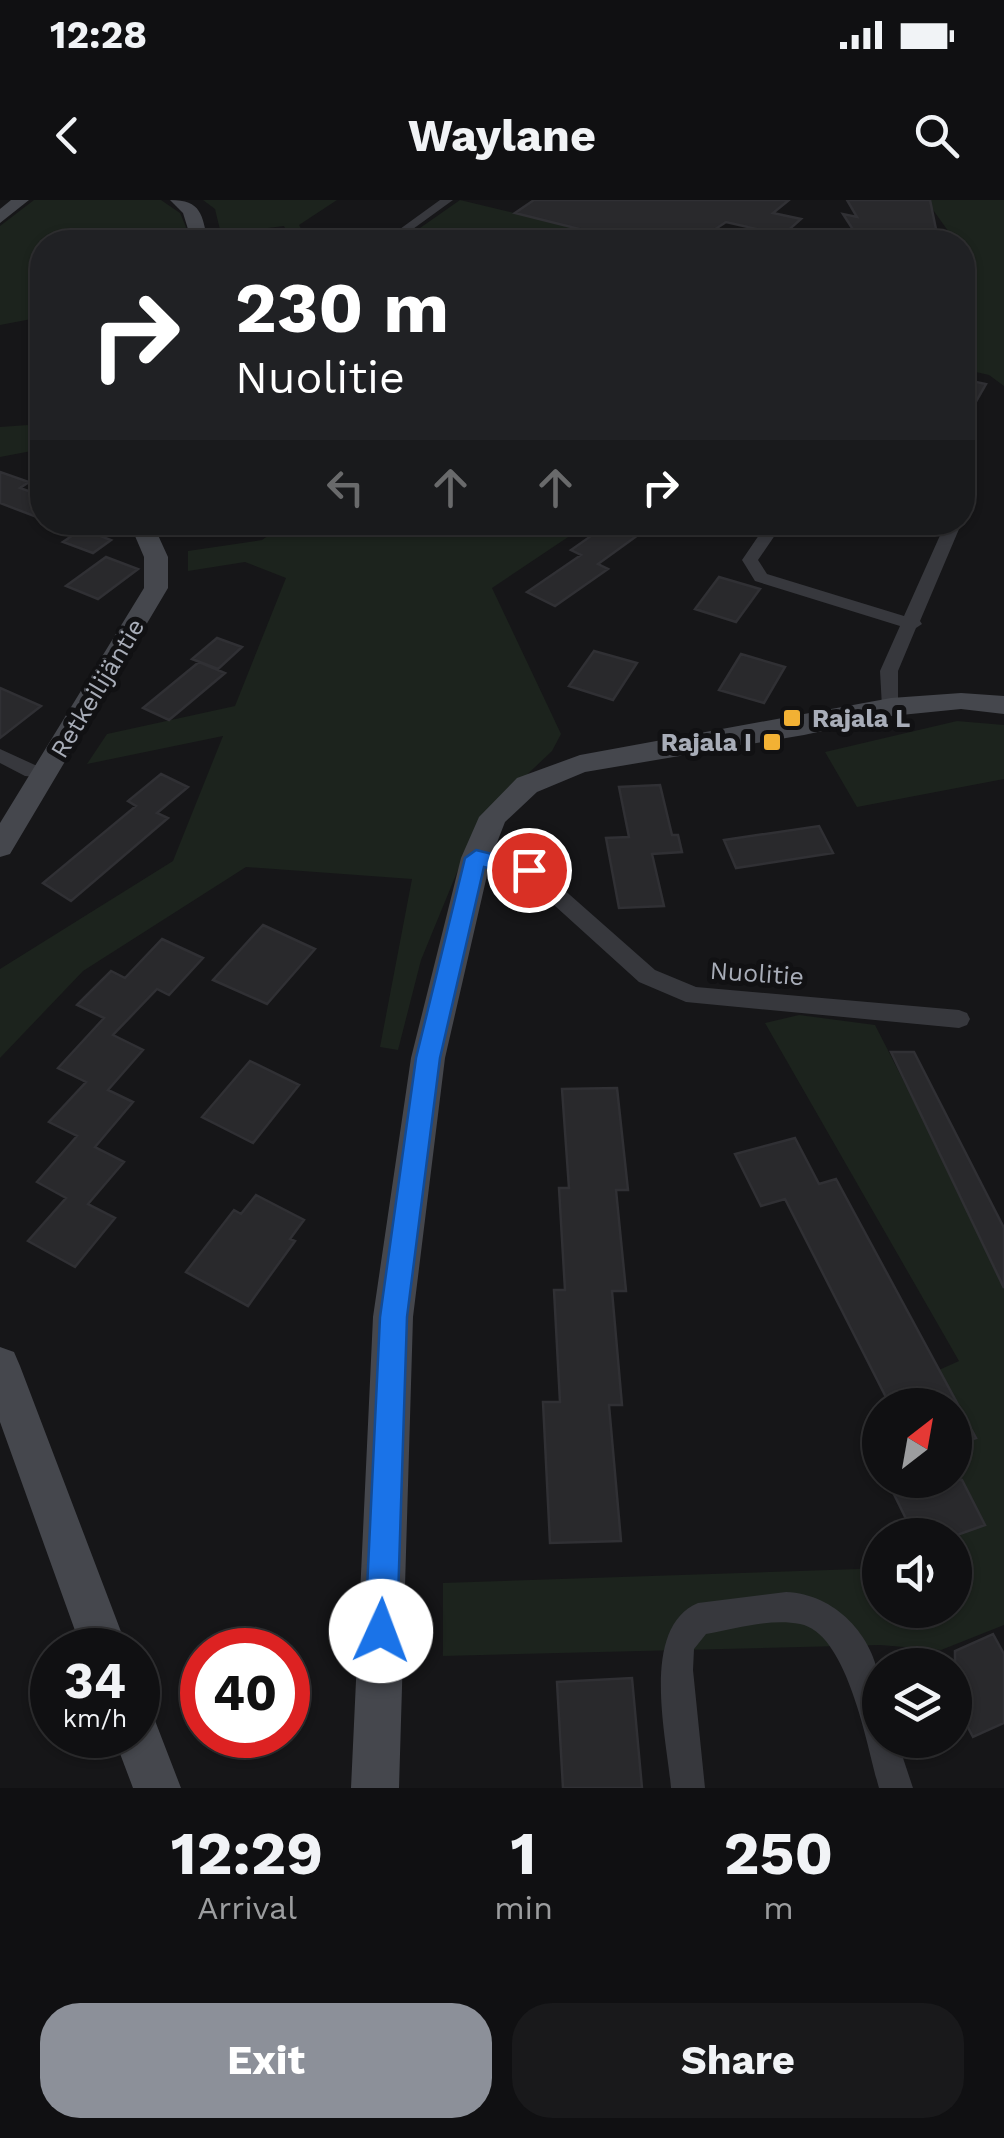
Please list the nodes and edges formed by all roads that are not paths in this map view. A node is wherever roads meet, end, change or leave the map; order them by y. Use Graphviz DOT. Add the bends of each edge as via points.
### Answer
graph roads {
  1 [pos="22,200"];
  2 [pos="178,200"];
  3 [pos="447,200"];
  4 [pos="0,218"];
  5 [pos="197,230"];
  6 [pos="405,230"];
  7 [pos="146,535"];
  8 [pos="767,535"];
  9 [pos="949,535"];
  10 [pos="913,624"];
  11 [pos="1004,706"];
  12 [pos="891,707"];
  13 [pos="0,755"];
  14 [pos="48,772"];
  15 [pos="0,847"];
  16 [pos="476,858"];
  17 [pos="959,1020"];
  18 [pos="0,1366"];
  19 [pos="98,1628"];
  20 [pos="862,1683"];
  21 [pos="146,1758"];
  22 [pos="886,1758"];
  23 [pos="157,1788"];
  24 [pos="374,1788"];
  25 [pos="688,1788"];
  26 [pos="896,1788"];
  1 -- 4 [label="street"];
  2 -- 5 [label="street" via="192,211"];
  3 -- 6 [label="street"];
  7 -- 14 [label="street, Retkeilijäntie" via="156,557 156,588"];
  8 -- 10 [label="street" via="750,560 761,577"];
  9 -- 10 [label="street"];
  10 -- 12 [label="street" via="889,671"];
  11 -- 12 [label="street" via="960,701"];
  12 -- 16 [label="street" via="580,764 526,785 493,818"];
  13 -- 14 [label="street"];
  14 -- 15 [label="street, Retkeilijäntie"];
  16 -- 17 [label="street, Nuolitie" via="529,870 647,976 694,996"];
  16 -- 24 [label="street" via="428,1058 393,1317"];
  18 -- 19 [label="street"];
  20 -- 25 [label="street" via="851,1648 828,1618 799,1608 698,1619 679,1643 677,1670"];
  21 -- 23 [label="street"];
  22 -- 26 [label="street"];
}
